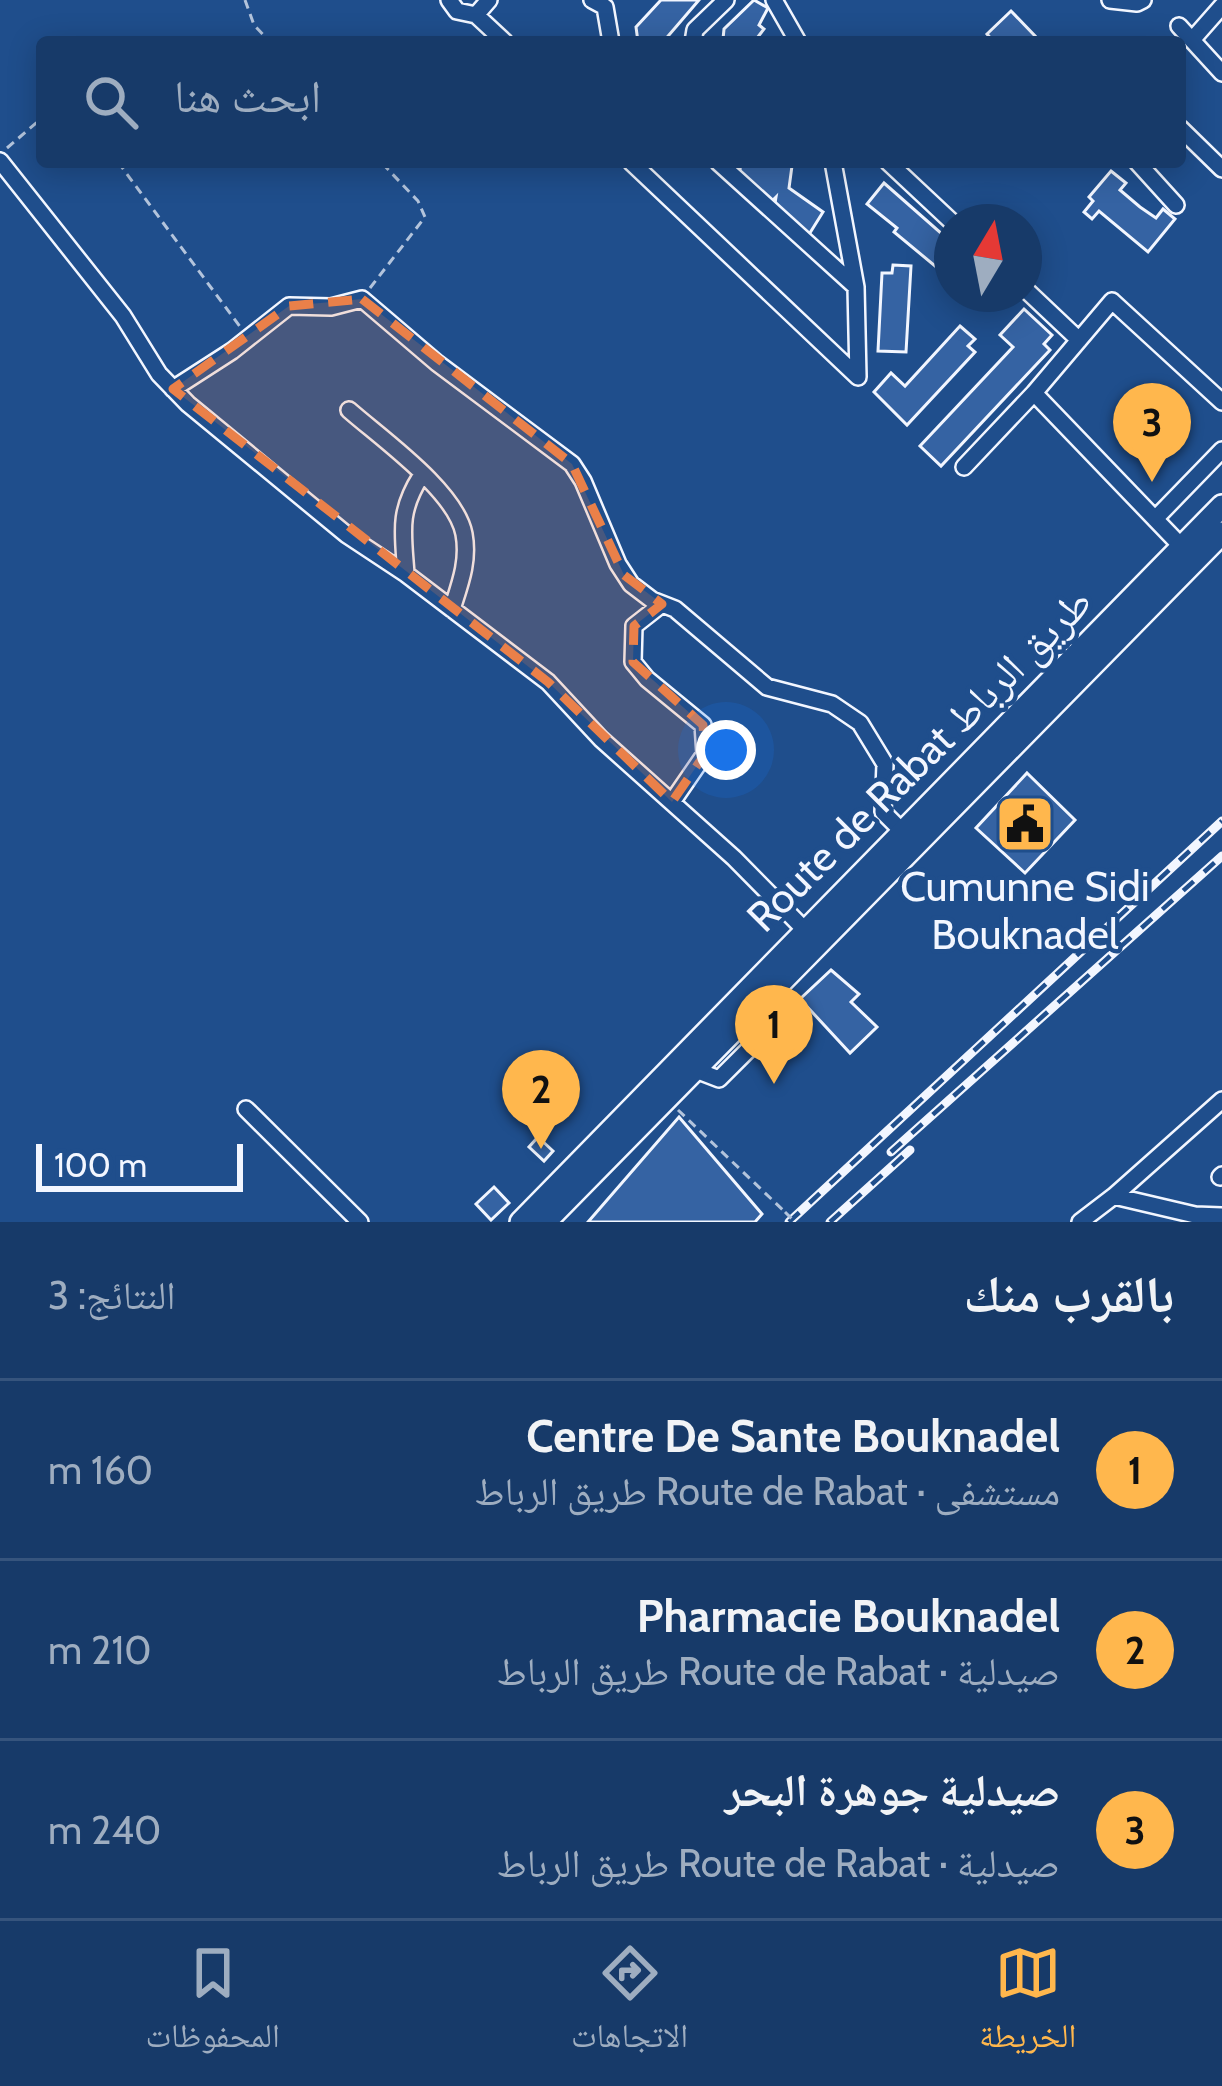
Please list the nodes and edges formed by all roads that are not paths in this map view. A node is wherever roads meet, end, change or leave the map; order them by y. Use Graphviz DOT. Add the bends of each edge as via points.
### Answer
graph roads {
  1 [pos="449,0"];
  2 [pos="489,0"];
  3 [pos="726,0"];
  4 [pos="774,0"];
  5 [pos="1110,0"];
  6 [pos="1143,0"];
  7 [pos="602,2"];
  8 [pos="1222,6"];
  9 [pos="476,15"];
  10 [pos="1179,26"];
  11 [pos="499,36"];
  12 [pos="610,36"];
  13 [pos="694,36"];
  14 [pos="795,36"];
  15 [pos="1192,40"];
  16 [pos="1222,74"];
  17 [pos="1186,134"];
  18 [pos="0,157"];
  19 [pos="637,168"];
  20 [pos="725,168"];
  21 [pos="834,168"];
  22 [pos="894,168"];
  23 [pos="1142,168"];
  24 [pos="1222,169"];
  25 [pos="934,205"];
  26 [pos="1176,205"];
  27 [pos="856,287"];
  28 [pos="1042,305"];
  29 [pos="1079,340"];
  30 [pos="173,389"];
  31 [pos="1034,393"];
  32 [pos="1222,402"];
  33 [pos="349,410"];
  34 [pos="1222,450"];
  35 [pos="964,467"];
  36 [pos="422,476"];
  37 [pos="1222,506"];
  38 [pos="1155,518"];
  39 [pos="1222,533"];
  40 [pos="1182,547"];
  41 [pos="406,574"];
  42 [pos="662,604"];
  43 [pos="452,609"];
  44 [pos="672,802"];
  45 [pos="903,832"];
  46 [pos="886,861"];
  47 [pos="805,930"];
  48 [pos="687,1064"];
  49 [pos="1222,1100"];
  50 [pos="246,1109"];
  51 [pos="1114,1196"];
  52 [pos="556,1199"];
  53 [pos="1222,1220"];
  54 [pos="360,1222"];
  55 [pos="521,1222"];
  56 [pos="545,1222"];
  57 [pos="1080,1222"];
  1 -- 9 [label="street"];
  2 -- 9 [label="street"];
  3 -- 13 [label="street"];
  4 -- 14 [label="street"];
  5 -- 6 [label="street"];
  7 -- 12 [label="street"];
  8 -- 15 [label="street"];
  9 -- 11 [label="street"];
  10 -- 15 [label="street"];
  15 -- 16 [label="street"];
  17 -- 24 [label="street"];
  18 -- 30 [label="street"];
  19 -- 27 [label="street" via="858,377"];
  20 -- 27 [label="street"];
  21 -- 27 [label="street"];
  22 -- 25 [label="street"];
  23 -- 26 [label="street"];
  28 -- 29 [label="street"];
  29 -- 31 [label="street"];
  29 -- 32 [label="street" via="1112,301"];
  30 -- 41 [label="street" via="347,535"];
  30 -- 42 [label="street" via="289,306 362,299 572,464 624,574"];
  31 -- 35 [label="street"];
  31 -- 38 [label="street"];
  33 -- 36 [label="street"];
  34 -- 38 [label="street"];
  36 -- 41 [label="street" via="403,514"];
  36 -- 43 [label="street" via="451,504 465,536"];
  37 -- 40 [label="main road, Route de Rabat طريق الرباط"];
  38 -- 40 [label="street"];
  39 -- 46 [label="main road, Route de Rabat طريق الرباط"];
  40 -- 45 [label="main road, Route de Rabat طريق الرباط"];
  41 -- 43 [label="street"];
  42 -- 44 [label="street" via="634,626 632,662 703,725 706,740"];
  42 -- 45 [label="street" via="767,687 832,704 860,723 885,764 883,812"];
  43 -- 44 [label="street" via="548,682"];
  44 -- 47 [label="street"];
  45 -- 46 [label="main road, Route de Rabat طريق الرباط"];
  46 -- 47 [label="main road, Route de Rabat طريق الرباط"];
  46 -- 48 [label="main road, Route de Rabat طريق الرباط" via="754,1008"];
  47 -- 48 [label="main road, Route de Rabat طريق الرباط"];
  48 -- 52 [label="main road, Route de Rabat طريق الرباط"];
  48 -- 52 [label="main road, Route de Rabat طريق الرباط" via="665,1098"];
  49 -- 51 [label="street"];
  50 -- 54 [label="street"];
  51 -- 53 [label="street"];
  51 -- 57 [label="street"];
  52 -- 55 [label="main road, Route de Rabat طريق الرباط"];
  52 -- 56 [label="main road, Route de Rabat طريق الرباط"];
}
